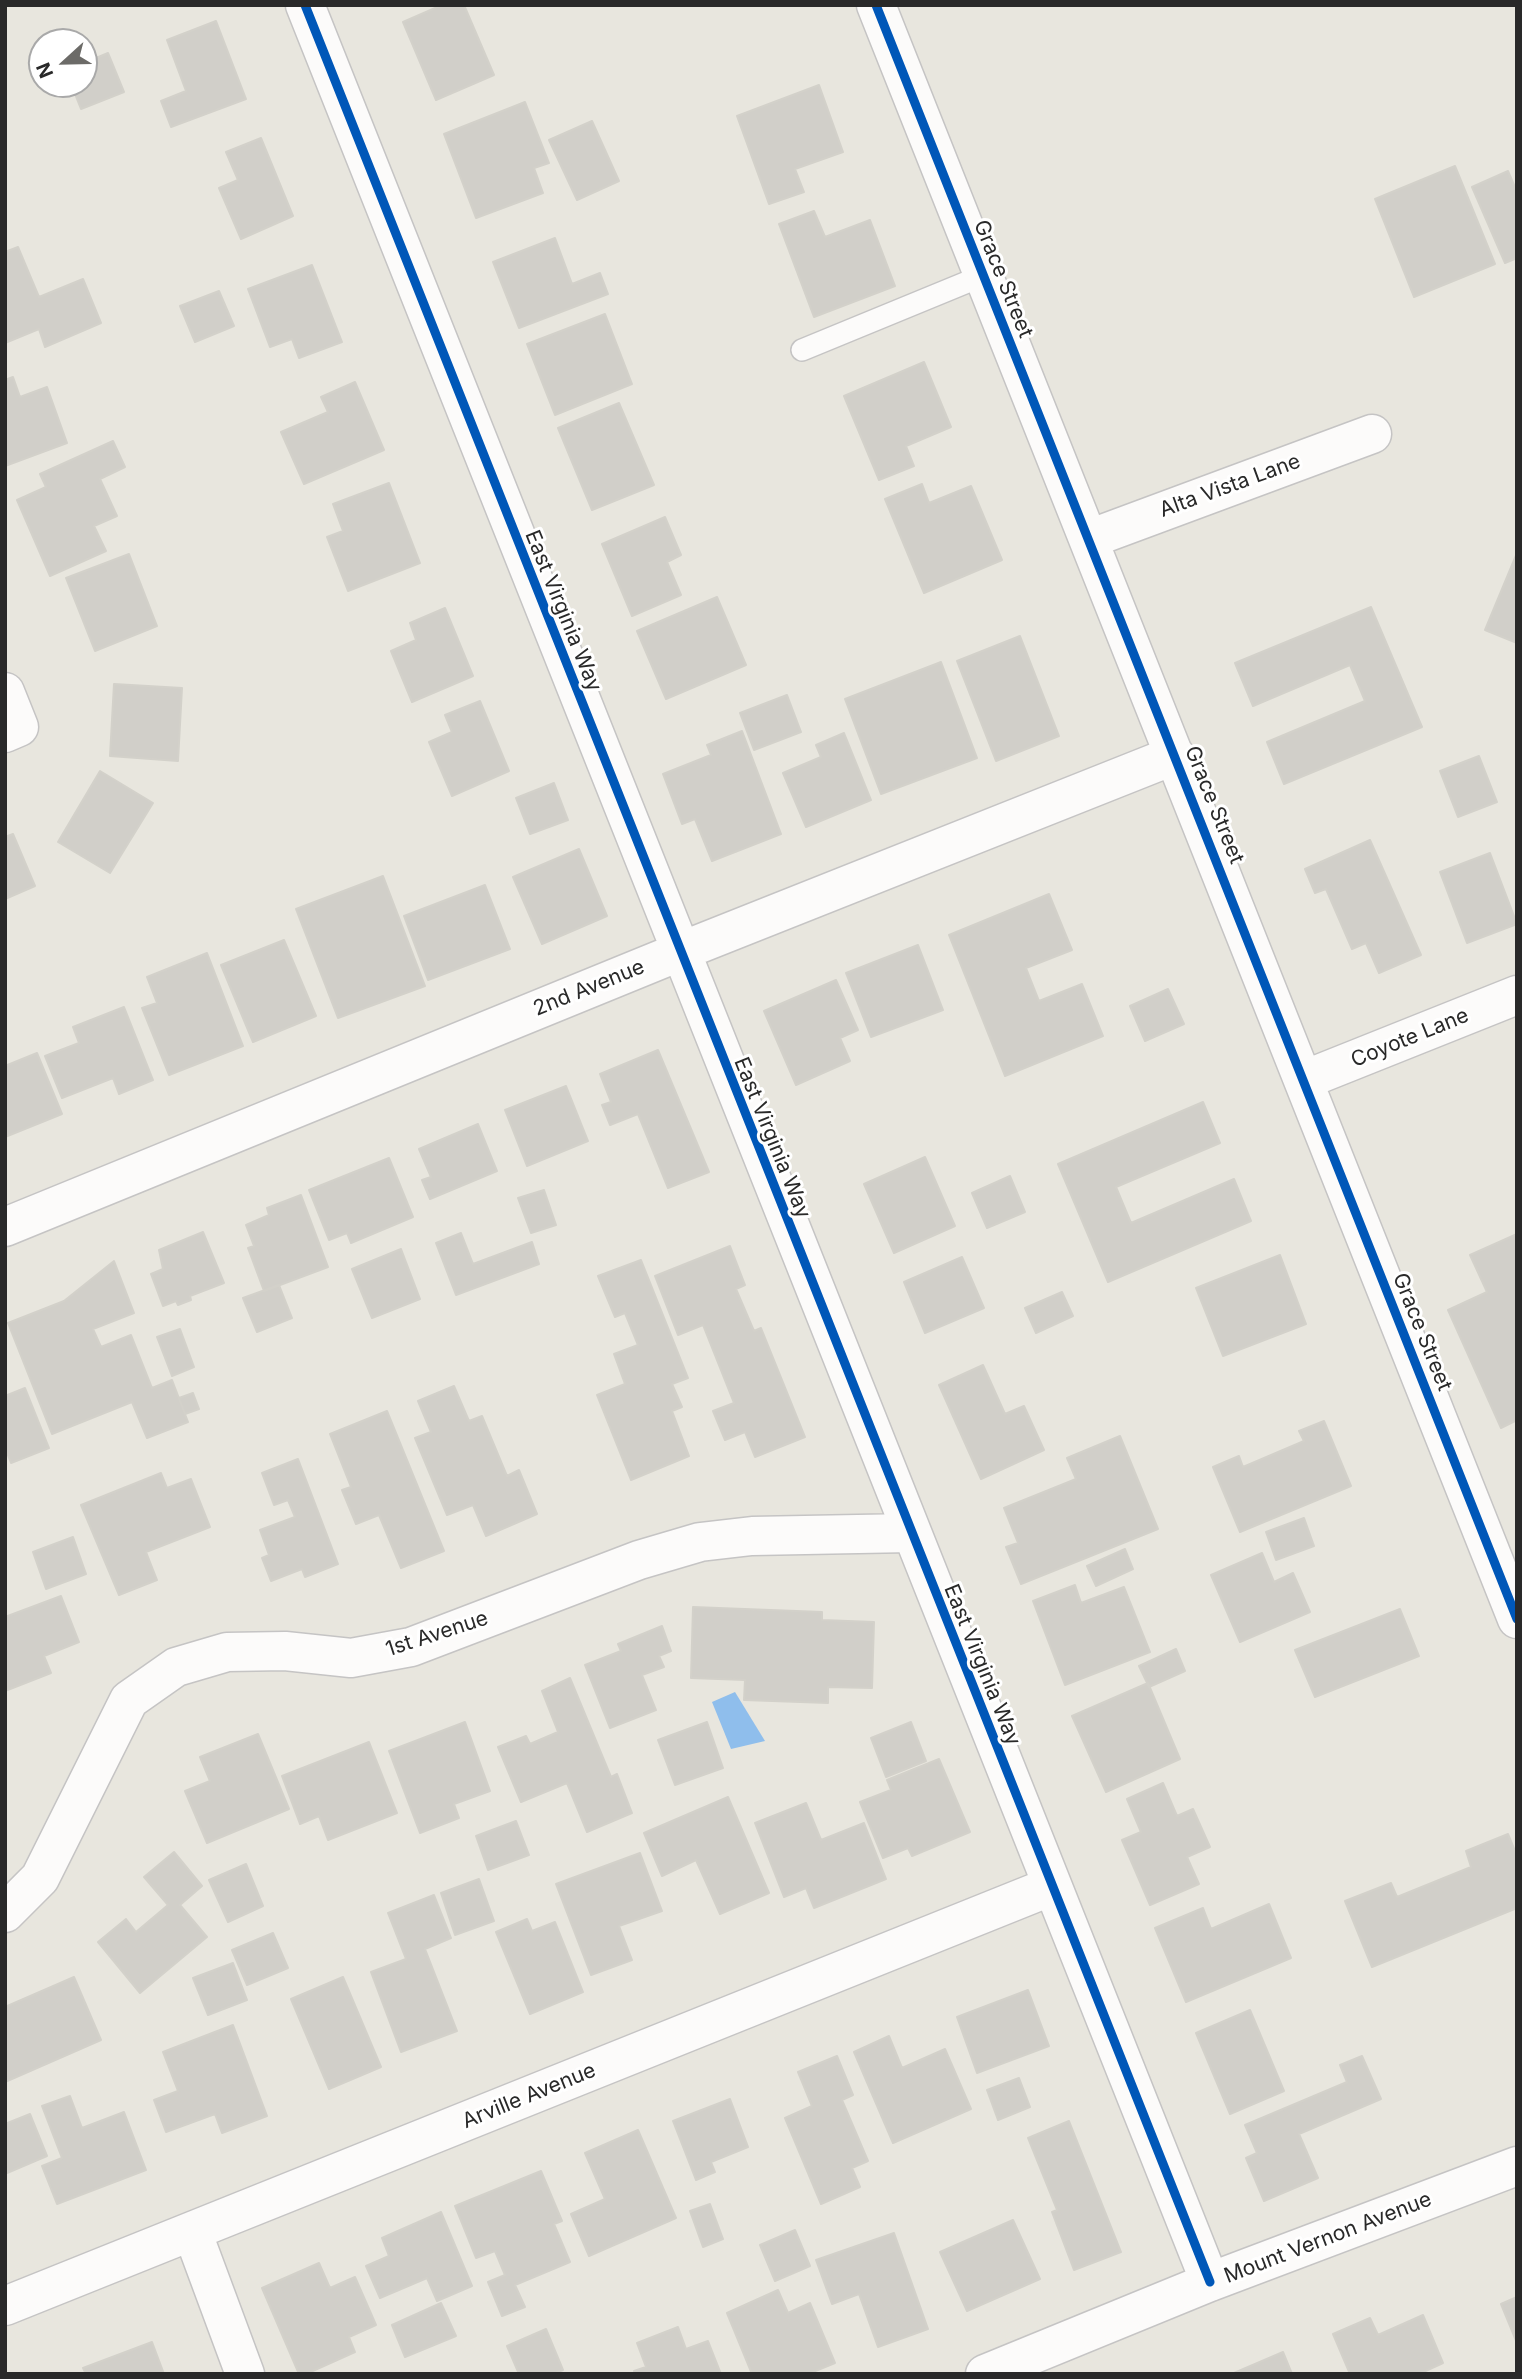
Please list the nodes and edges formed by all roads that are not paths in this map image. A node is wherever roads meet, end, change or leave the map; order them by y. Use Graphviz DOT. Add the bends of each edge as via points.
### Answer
graph roads {
  1 [pos="305,5"];
  2 [pos="876,5"];
  3 [pos="982,276"];
  4 [pos="802,350"];
  5 [pos="1372,434"];
  6 [pos="1089,539"];
  7 [pos="5,692"];
  8 [pos="12,730"];
  9 [pos="1175,755"];
  10 [pos="679,951"];
  11 [pos="1517,995"];
  12 [pos="1304,1080"];
  13 [pos="5,1227"];
  14 [pos="911,1533"];
  15 [pos="1517,1619"];
  16 [pos="1052,1886"];
  17 [pos="5,1913"];
  18 [pos="1517,2166"];
  19 [pos="192,2231"];
  20 [pos="1210,2283"];
  21 [pos="5,2306"];
  22 [pos="245,2374"];
  23 [pos="985,2374"];
  1 -- 10 [label="street, East Virginia Way"];
  2 -- 3 [label="street, Grace Street"];
  3 -- 4 [label="lane"];
  3 -- 6 [label="street, Grace Street"];
  5 -- 6 [label="street, Alta Vista Lane"];
  6 -- 9 [label="street, Grace Street"];
  7 -- 8 [label="street"];
  9 -- 10 [label="street, 2nd Avenue"];
  9 -- 12 [label="street, Grace Street"];
  10 -- 13 [label="street, 2nd Avenue"];
  10 -- 14 [label="street, East Virginia Way"];
  11 -- 12 [label="street, Coyote Lane"];
  12 -- 15 [label="street, Grace Street"];
  14 -- 16 [label="street, East Virginia Way"];
  14 -- 17 [label="street, 1st Avenue" via="752,1536 700,1542 639,1560 411,1647 351,1658 285,1651 227,1652 176,1667 130,1700 40,1878"];
  16 -- 19 [label="street, Arville Avenue"];
  16 -- 20 [label="street, East Virginia Way"];
  18 -- 20 [label="street, Mount Vernon Avenue"];
  19 -- 21 [label="street, Arville Avenue"];
  19 -- 22 [label="street"];
  20 -- 23 [label="street, Mount Vernon Avenue"];
}
